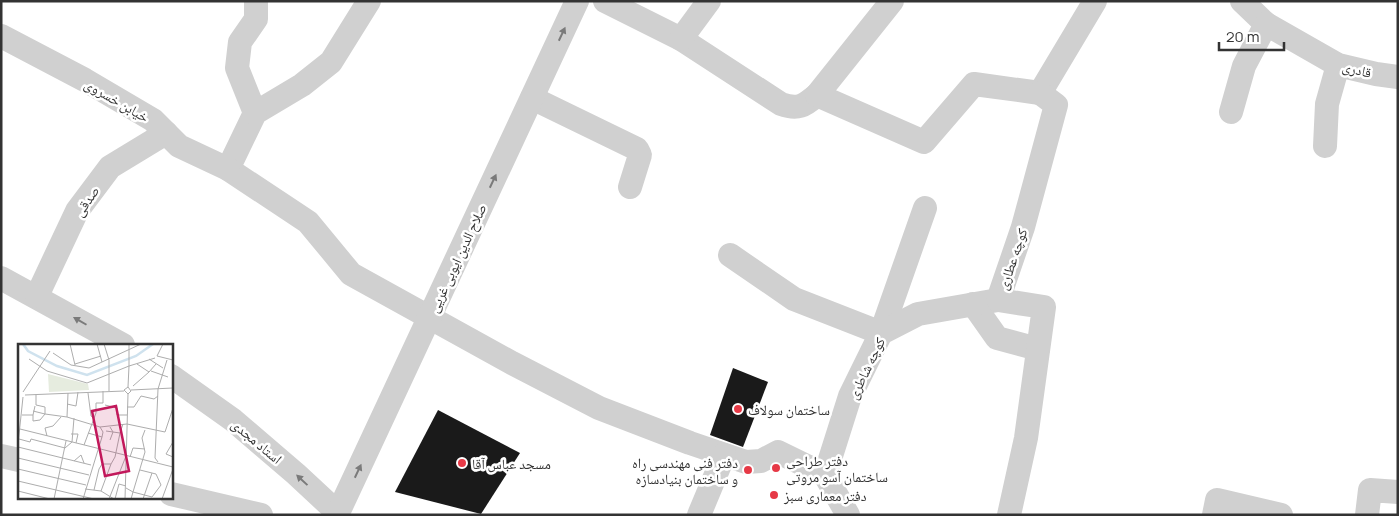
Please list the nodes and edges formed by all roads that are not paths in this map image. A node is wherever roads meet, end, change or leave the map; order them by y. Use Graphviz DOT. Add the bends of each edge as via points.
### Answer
graph roads {
  1 [pos="256,1"];
  2 [pos="369,1"];
  3 [pos="577,1"];
  4 [pos="605,1"];
  5 [pos="709,1"];
  6 [pos="892,1"];
  7 [pos="1096,1"];
  8 [pos="1244,2"];
  9 [pos="1266,24"];
  10 [pos="1,36"];
  11 [pos="681,39"];
  12 [pos="1338,65"];
  13 [pos="1398,77"];
  14 [pos="1040,93"];
  15 [pos="817,95"];
  16 [pos="532,98"];
  17 [pos="1231,112"];
  18 [pos="256,114"];
  19 [pos="166,133"];
  20 [pos="1325,146"];
  21 [pos="228,169"];
  22 [pos="630,187"];
  23 [pos="926,208"];
  24 [pos="730,255"];
  25 [pos="1,278"];
  26 [pos="37,296"];
  27 [pos="998,300"];
  28 [pos="973,304"];
  29 [pos="429,319"];
  30 [pos="881,333"];
  31 [pos="121,344"];
  32 [pos="1038,349"];
  33 [pos="172,377"];
  34 [pos="724,455"];
  35 [pos="1,456"];
  36 [pos="18,460"];
  37 [pos="825,475"];
  38 [pos="1398,492"];
  39 [pos="172,494"];
  40 [pos="337,514"];
  41 [pos="261,515"];
  42 [pos="699,515"];
  43 [pos="848,515"];
  44 [pos="1009,515"];
  45 [pos="1214,515"];
  46 [pos="1281,515"];
  47 [pos="1366,515"];
  1 -- 18 [label="street" via="256,19 240,42 237,68"];
  2 -- 18 [label="street" via="331,62"];
  16 -- 3 [label="street, صلاح الدین ایوبی غریی, one-way"];
  4 -- 11 [label="street"];
  5 -- 11 [label="street"];
  6 -- 15 [label="street"];
  7 -- 14 [label="street"];
  8 -- 9 [label="street, قادری"];
  9 -- 12 [label="street, قادری"];
  9 -- 17 [label="street" via="1244,66"];
  10 -- 19 [label="street, خیابن خسروی" via="145,115"];
  11 -- 15 [label="street" via="781,104 793,108 805,105"];
  12 -- 13 [label="street, قادری"];
  12 -- 20 [label="street" via="1327,104"];
  14 -- 15 [label="street" via="974,84 924,142"];
  14 -- 27 [label="street, کوچه عطاری" via="1056,105 1023,227"];
  16 -- 22 [label="street" via="637,149 640,155"];
  29 -- 16 [label="street, صلاح الدین ایوبی غریی, one-way"];
  18 -- 21 [label="street"];
  19 -- 21 [label="street, خیابن خسروی" via="179,146"];
  19 -- 26 [label="street, صدقی" via="110,167 77,211"];
  21 -- 29 [label="street, خیابن خسروی" via="308,222 351,274"];
  23 -- 30 [label="street"];
  24 -- 30 [label="street" via="794,299"];
  25 -- 26 [label="street"];
  31 -- 26 [label="street, one-way"];
  27 -- 28 [label="street, کوچه شاطری"];
  27 -- 32 [label="street, کوچه عطاری" via="1044,307"];
  28 -- 30 [label="street, کوچه شاطری" via="918,314"];
  28 -- 32 [label="street" via="997,338"];
  29 -- 34 [label="street, خیابن خسروی" via="599,408"];
  40 -- 29 [label="street, صلاح الدین ایوبی غریی, one-way"];
  30 -- 37 [label="street, کوچه شاطری" via="850,396"];
  32 -- 44 [label="street, کوچه عطاری" via="1026,438"];
  40 -- 33 [label="street, استاد مجدی, one-way" via="233,420"];
  34 -- 37 [label="street, خیابن خسروی" via="746,462 762,461 778,452"];
  34 -- 42 [label="street"];
  35 -- 36 [label="street"];
  37 -- 43 [label="street"];
  38 -- 47 [label="street" via="1370,490"];
  39 -- 41 [label="street"];
  45 -- 46 [label="street" via="1217,500"];
}
